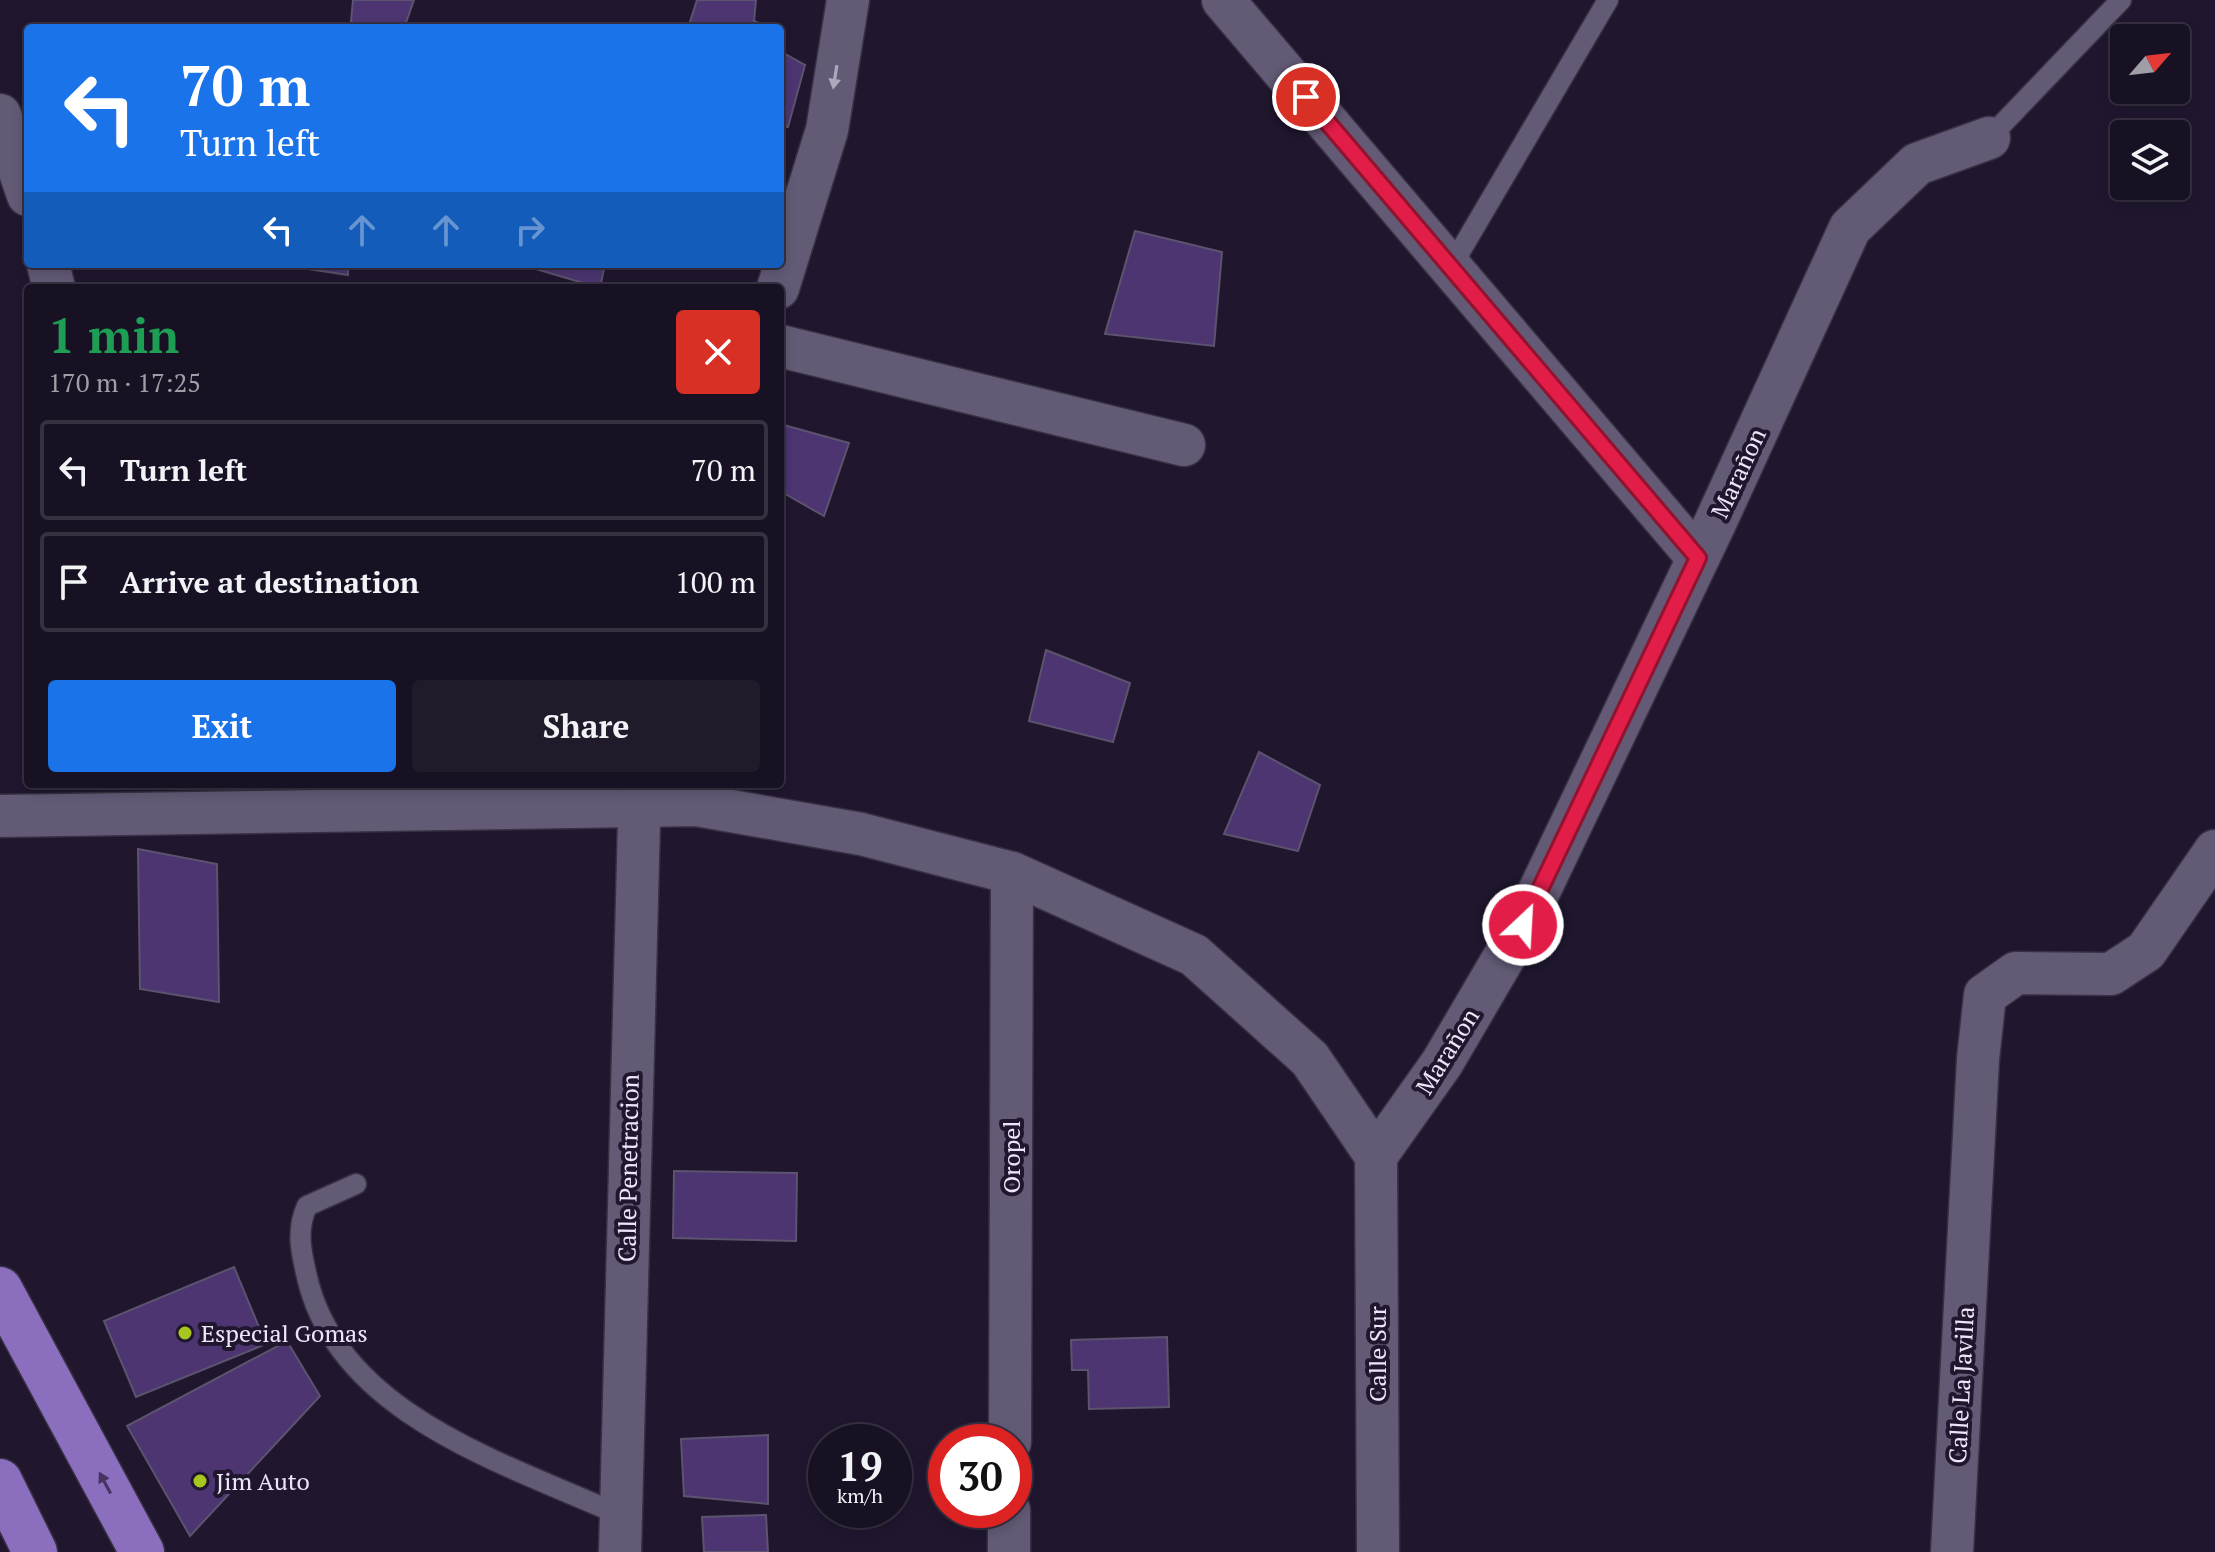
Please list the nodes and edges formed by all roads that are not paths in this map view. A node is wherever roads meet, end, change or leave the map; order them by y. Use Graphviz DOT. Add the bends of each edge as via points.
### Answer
graph roads {
  1 [pos="848,0"];
  2 [pos="1223,0"];
  3 [pos="1608,0"];
  4 [pos="2121,0"];
  5 [pos="0,115"];
  6 [pos="1989,138"];
  7 [pos="24,184"];
  8 [pos="1451,267"];
  9 [pos="779,284"];
  10 [pos="784,347"];
  11 [pos="1184,445"];
  12 [pos="1698,558"];
  13 [pos="638,796"];
  14 [pos="0,816"];
  15 [pos="2215,851"];
  16 [pos="1012,873"];
  17 [pos="1376,1156"];
  18 [pos="356,1184"];
  19 [pos="0,1289"];
  20 [pos="1010,1424"];
  21 [pos="0,1481"];
  22 [pos="1009,1528"];
  23 [pos="620,1533"];
  24 [pos="35,1552"];
  25 [pos="142,1552"];
  26 [pos="1009,1552"];
  27 [pos="1378,1552"];
  28 [pos="1952,1552"];
  1 -- 9 [label="street, one-way" via="827,130"];
  2 -- 8 [label="street"];
  3 -- 8 [label="lane"];
  4 -- 6 [label="lane"];
  5 -- 7 [label="street"];
  6 -- 12 [label="street, Marañon" via="1917,164 1850,228"];
  8 -- 12 [label="street"];
  10 -- 11 [label="street"];
  12 -- 17 [label="street, Marañon" via="1523,925 1442,1063"];
  13 -- 14 [label="street"];
  13 -- 16 [label="street" via="861,834"];
  13 -- 23 [label="street, Calle Penetracion"];
  15 -- 28 [label="street, Calle La Javilla" via="2146,951 2111,974 2016,973 1985,995"];
  16 -- 17 [label="street" via="1194,955 1310,1059"];
  16 -- 20 [label="street, Oropel"];
  17 -- 27 [label="street, Calle Sur"];
  18 -- 23 [label="lane" via="307,1206 299,1244 309,1289 345,1357 365,1379 431,1429"];
  25 -- 19 [label="main road, one-way"];
  21 -- 24 [label="main road"];
  22 -- 26 [label="street"];
}
